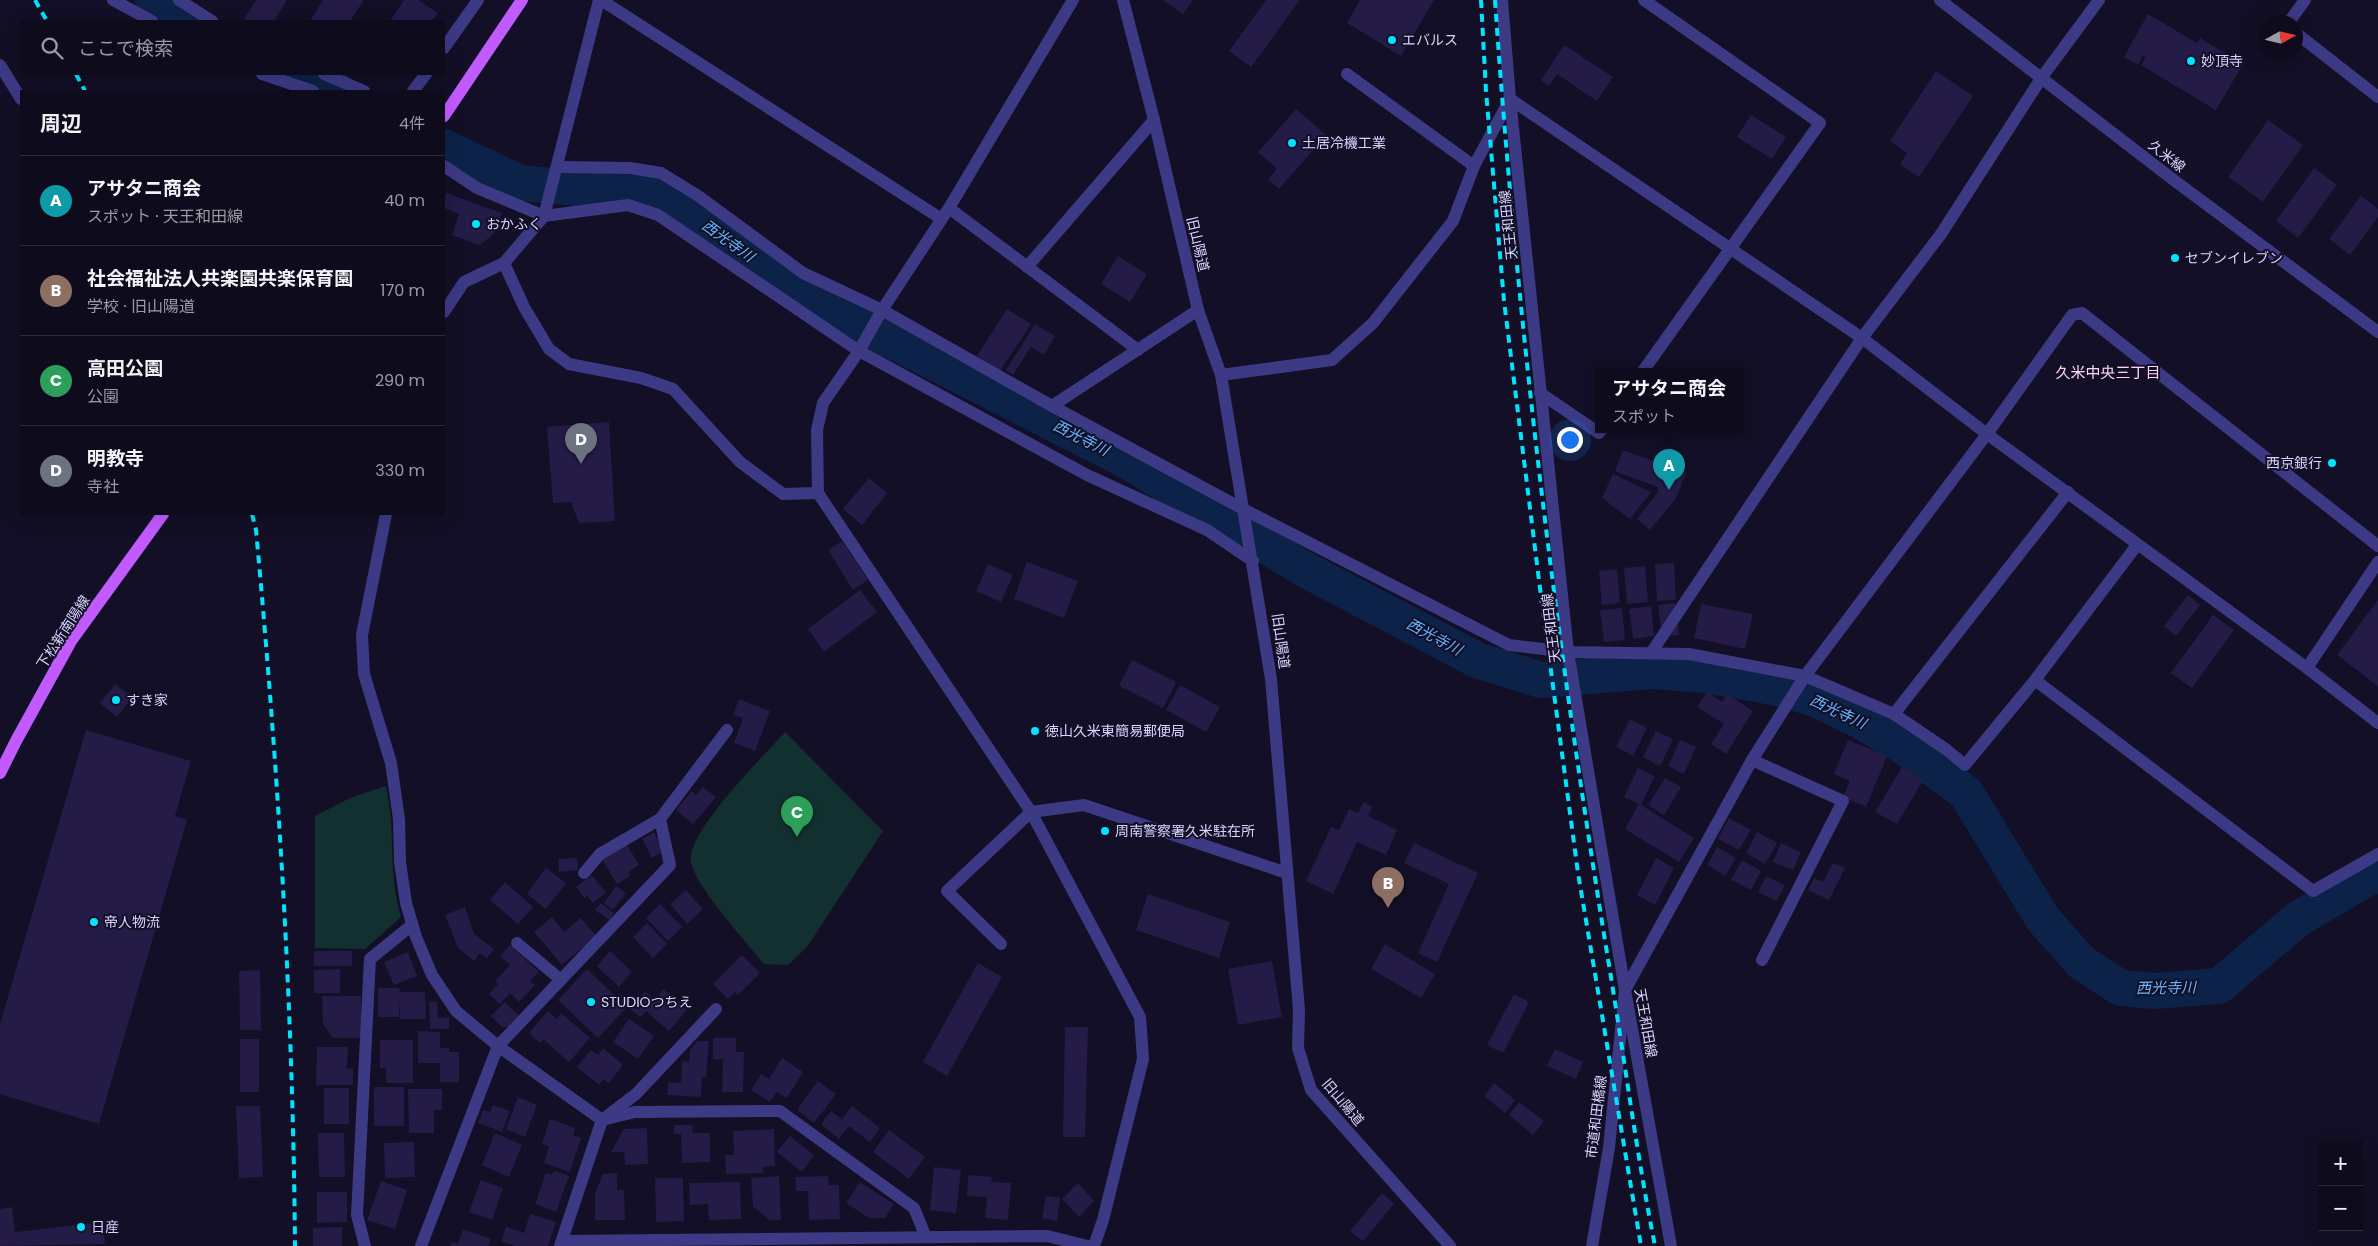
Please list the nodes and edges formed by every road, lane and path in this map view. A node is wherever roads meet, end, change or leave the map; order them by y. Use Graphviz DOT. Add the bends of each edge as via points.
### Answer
graph roads {
  1 [pos="113,0"];
  2 [pos="180,0"];
  3 [pos="478,0"];
  4 [pos="522,0"];
  5 [pos="600,0"];
  6 [pos="1073,0"];
  7 [pos="1122,0"];
  8 [pos="1502,0"];
  9 [pos="1644,0"];
  10 [pos="1940,0"];
  11 [pos="2100,0"];
  12 [pos="2305,0"];
  13 [pos="2293,15"];
  14 [pos="150,20"];
  15 [pos="210,20"];
  16 [pos="2303,38"];
  17 [pos="445,47"];
  18 [pos="0,65"];
  19 [pos="1347,74"];
  20 [pos="265,75"];
  21 [pos="326,75"];
  22 [pos="425,75"];
  23 [pos="2042,77"];
  24 [pos="310,90"];
  25 [pos="362,90"];
  26 [pos="414,90"];
  27 [pos="20,97"];
  28 [pos="2378,97"];
  29 [pos="1510,99"];
  30 [pos="445,115"];
  31 [pos="1154,120"];
  32 [pos="1474,166"];
  33 [pos="445,167"];
  34 [pos="557,167"];
  35 [pos="948,208"];
  36 [pos="544,216"];
  37 [pos="940,218"];
  38 [pos="1728,249"];
  39 [pos="504,262"];
  40 [pos="1027,267"];
  41 [pos="445,310"];
  42 [pos="882,310"];
  43 [pos="1198,310"];
  44 [pos="2378,332"];
  45 [pos="1862,338"];
  46 [pos="1138,350"];
  47 [pos="859,351"];
  48 [pos="1645,368"];
  49 [pos="1221,375"];
  50 [pos="1540,393"];
  51 [pos="1052,406"];
  52 [pos="1595,430"];
  53 [pos="1987,434"];
  54 [pos="2068,492"];
  55 [pos="818,493"];
  56 [pos="1243,509"];
  57 [pos="162,515"];
  58 [pos="386,515"];
  59 [pos="2136,545"];
  60 [pos="2378,546"];
  61 [pos="1253,561"];
  62 [pos="2378,562"];
  63 [pos="1568,652"];
  64 [pos="1651,653"];
  65 [pos="2307,668"];
  66 [pos="1805,676"];
  67 [pos="2035,680"];
  68 [pos="1894,714"];
  69 [pos="2378,723"];
  70 [pos="727,730"];
  71 [pos="1752,760"];
  72 [pos="0,773"];
  73 [pos="1031,812"];
  74 [pos="660,819"];
  75 [pos="2378,854"];
  76 [pos="584,873"];
  77 [pos="1287,873"];
  78 [pos="412,925"];
  79 [pos="518,943"];
  80 [pos="1001,944"];
  81 [pos="1762,960"];
  82 [pos="561,980"];
  83 [pos="1625,990"];
  84 [pos="716,1009"];
  85 [pos="498,1046"];
  86 [pos="602,1120"];
  87 [pos="925,1235"];
  88 [pos="1004,1241"];
  89 [pos="561,1243"];
  90 [pos="365,1246"];
  91 [pos="421,1246"];
  92 [pos="1088,1246"];
  93 [pos="1094,1246"];
  94 [pos="1450,1246"];
  95 [pos="1592,1246"];
  96 [pos="1672,1246"];
  1 -- 14 [label="street"];
  2 -- 15 [label="street"];
  3 -- 17 [label="street"];
  4 -- 30 [label="main road"];
  5 -- 34 [label="street"];
  5 -- 37 [label="street"];
  6 -- 35 [label="street"];
  7 -- 31 [label="street, 旧山陽道"];
  8 -- 29 [label="street, 天王和田線"];
  9 -- 38 [label="street" via="1820,122"];
  10 -- 23 [label="street, 久米線"];
  11 -- 23 [label="street"];
  12 -- 13 [label="street"];
  16 -- 28 [label="street"];
  18 -- 27 [label="street"];
  19 -- 32 [label="street"];
  20 -- 24 [label="street"];
  21 -- 25 [label="street"];
  22 -- 26 [label="street"];
  23 -- 44 [label="street, 久米線"];
  23 -- 45 [label="street" via="1941,234"];
  29 -- 32 [label="street"];
  29 -- 38 [label="street"];
  29 -- 50 [label="street, 天王和田線"];
  31 -- 40 [label="street"];
  31 -- 43 [label="street, 旧山陽道"];
  32 -- 49 [label="street" via="1453,221 1373,323 1332,360"];
  33 -- 36 [label="street" via="478,188"];
  34 -- 36 [label="street"];
  34 -- 42 [label="street" via="630,168 661,173 697,195 803,273"];
  35 -- 37 [label="street"];
  35 -- 40 [label="street"];
  36 -- 39 [label="street"];
  36 -- 47 [label="street" via="628,206 658,214"];
  37 -- 42 [label="street"];
  38 -- 45 [label="street"];
  38 -- 48 [label="street"];
  39 -- 41 [label="street" via="464,282"];
  39 -- 55 [label="street" via="524,307 549,349 569,364 641,378 673,389 740,462 783,494"];
  40 -- 46 [label="street"];
  42 -- 47 [label="street"];
  42 -- 51 [label="street"];
  43 -- 46 [label="street"];
  43 -- 49 [label="street, 旧山陽道"];
  45 -- 53 [label="street"];
  45 -- 64 [label="street"];
  46 -- 51 [label="street"];
  47 -- 55 [label="street" via="823,403 816,430"];
  47 -- 61 [label="street" via="1087,475 1207,530"];
  49 -- 56 [label="street, 旧山陽道"];
  50 -- 52 [label="street"];
  50 -- 63 [label="street, 天王和田線"];
  51 -- 56 [label="street"];
  53 -- 54 [label="street"];
  53 -- 60 [label="street" via="2072,315 2082,313"];
  53 -- 66 [label="street"];
  54 -- 59 [label="street"];
  54 -- 68 [label="street"];
  55 -- 73 [label="street"];
  56 -- 61 [label="street, 旧山陽道"];
  56 -- 63 [label="street" via="1509,645"];
  57 -- 72 [label="main road, 下松新南陽線" via="72,641"];
  58 -- 78 [label="street" via="362,635 364,674 390,763 400,819 400,862"];
  59 -- 65 [label="street"];
  59 -- 67 [label="street"];
  61 -- 77 [label="street, 旧山陽道" via="1272,679"];
  62 -- 65 [label="street"];
  63 -- 64 [label="street"];
  63 -- 83 [label="street, 天王和田線"];
  64 -- 66 [label="street" via="1689,654"];
  65 -- 69 [label="street"];
  66 -- 68 [label="street"];
  66 -- 71 [label="street"];
  67 -- 68 [label="street" via="1965,765"];
  67 -- 75 [label="street" via="2313,891"];
  70 -- 74 [label="street"];
  71 -- 81 [label="street" via="1843,801"];
  71 -- 83 [label="street"];
  73 -- 77 [label="street" via="1084,805"];
  73 -- 80 [label="street" via="947,891"];
  73 -- 93 [label="street" via="1140,1017 1143,1059"];
  74 -- 76 [label="street" via="600,854"];
  74 -- 82 [label="street" via="670,865"];
  77 -- 94 [label="street, 旧山陽道" via="1300,1010 1298,1048 1311,1090"];
  78 -- 85 [label="street" via="432,975 456,1011"];
  78 -- 90 [label="street" via="370,959 357,1215"];
  79 -- 82 [label="street"];
  82 -- 85 [label="street"];
  83 -- 95 [label="street, 市道和田橋線" via="1609,1148"];
  83 -- 96 [label="street, 天王和田線"];
  84 -- 86 [label="street" via="636,1094"];
  85 -- 86 [label="street"];
  85 -- 91 [label="street"];
  86 -- 87 [label="street" via="635,1112 780,1111 914,1208"];
  86 -- 89 [label="street"];
  87 -- 88 [label="street"];
  87 -- 89 [label="street"];
  88 -- 92 [label="street" via="1047,1236"];
}
